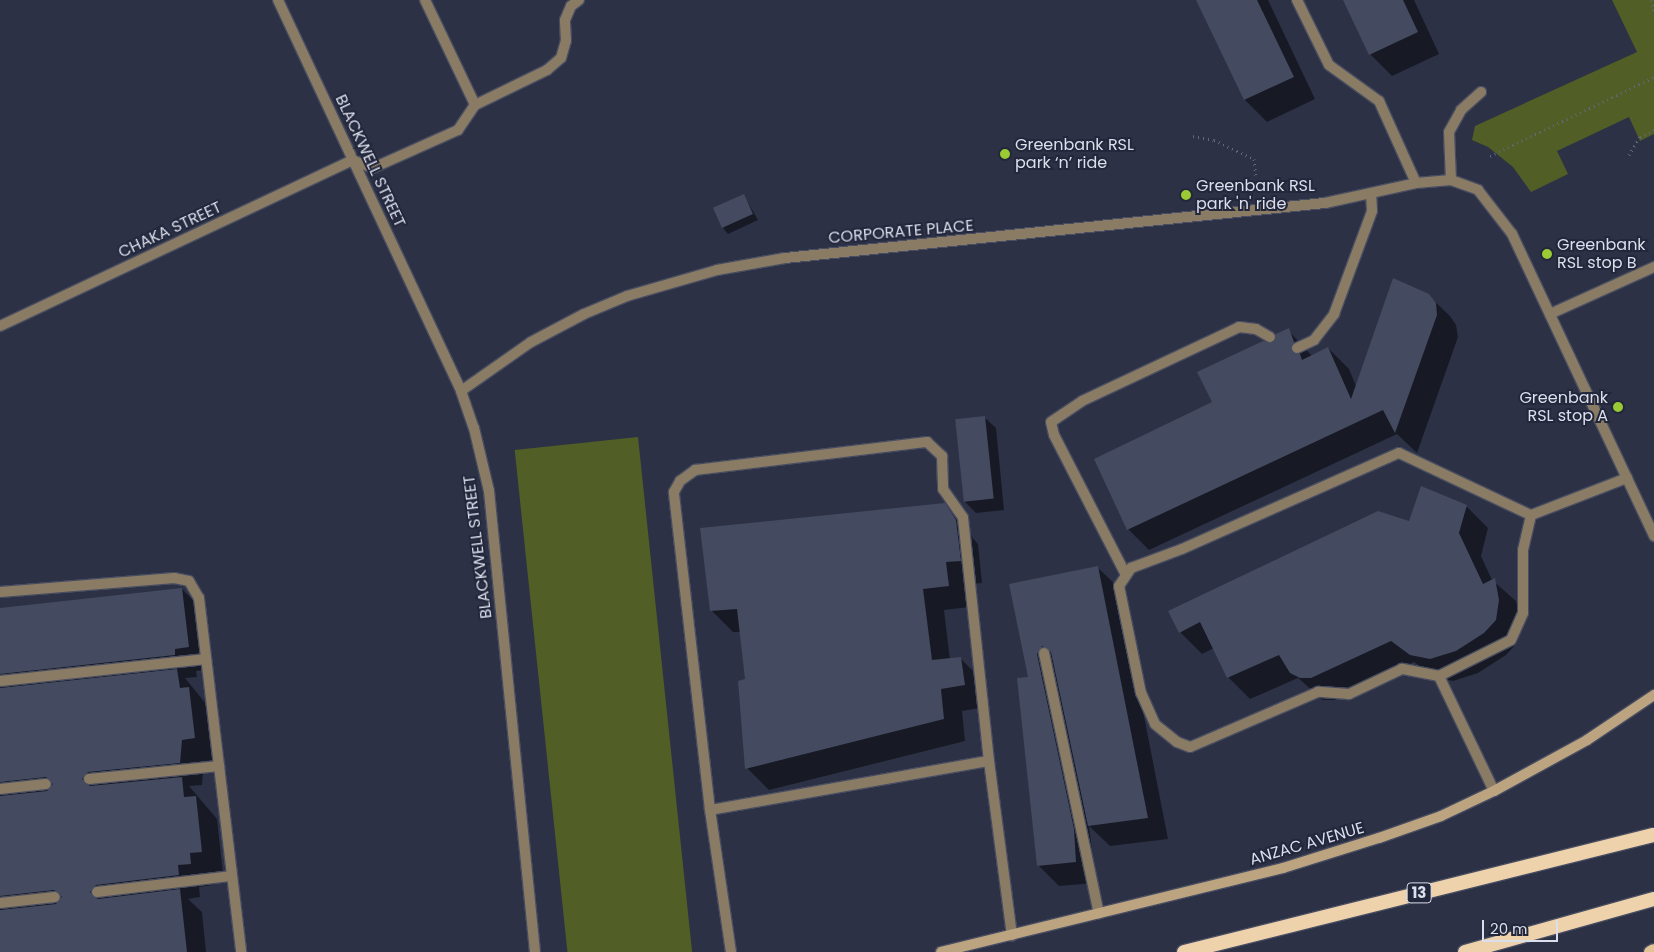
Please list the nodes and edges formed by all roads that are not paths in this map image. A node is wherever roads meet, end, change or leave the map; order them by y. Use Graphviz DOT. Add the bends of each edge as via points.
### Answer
graph roads {
  1 [pos="278,0"];
  2 [pos="425,0"];
  3 [pos="579,0"];
  4 [pos="1297,0"];
  5 [pos="1482,92"];
  6 [pos="475,105"];
  7 [pos="352,160"];
  8 [pos="1451,180"];
  9 [pos="1416,183"];
  10 [pos="1372,194"];
  11 [pos="1654,267"];
  12 [pos="1550,314"];
  13 [pos="0,326"];
  14 [pos="1270,337"];
  15 [pos="1297,348"];
  16 [pos="461,390"];
  17 [pos="1627,478"];
  18 [pos="1531,515"];
  19 [pos="1654,536"];
  20 [pos="1126,575"];
  21 [pos="0,592"];
  22 [pos="1044,653"];
  23 [pos="206,660"];
  24 [pos="1439,676"];
  25 [pos="0,681"];
  26 [pos="1654,695"];
  27 [pos="989,761"];
  28 [pos="219,766"];
  29 [pos="89,779"];
  30 [pos="46,784"];
  31 [pos="0,789"];
  32 [pos="1494,791"];
  33 [pos="710,810"];
  34 [pos="1654,835"];
  35 [pos="232,876"];
  36 [pos="97,892"];
  37 [pos="55,897"];
  38 [pos="1654,898"];
  39 [pos="0,903"];
  40 [pos="1099,913"];
  41 [pos="1012,934"];
  42 [pos="1654,950"];
  43 [pos="241,952"];
  44 [pos="535,952"];
  45 [pos="731,952"];
  46 [pos="941,952"];
  47 [pos="1184,952"];
  48 [pos="1465,952"];
  49 [pos="1650,952"];
  1 -- 7 [label="street, BLACKWELL STREET"];
  2 -- 6 [label="street"];
  3 -- 6 [label="street" via="571,6 565,20 566,41 561,58 547,70"];
  4 -- 9 [label="street" via="1329,65 1379,101"];
  5 -- 8 [label="street" via="1462,110 1449,132"];
  6 -- 7 [label="street" via="458,130 381,165 373,168"];
  7 -- 13 [label="street, CHAKA STREET"];
  7 -- 16 [label="street, BLACKWELL STREET"];
  8 -- 9 [label="street, CORPORATE PLACE"];
  8 -- 12 [label="street, CORPORATE PLACE" via="1478,190 1495,209 1512,234"];
  9 -- 10 [label="street, CORPORATE PLACE"];
  10 -- 15 [label="street" via="1372,211 1334,314 1314,340"];
  10 -- 16 [label="street, CORPORATE PLACE" via="1325,203 784,258 717,270 628,296 584,314 531,342"];
  11 -- 12 [label="street"];
  12 -- 17 [label="street, CORPORATE PLACE"];
  14 -- 20 [label="street" via="1256,328 1239,327 1082,401 1051,422 1054,435"];
  16 -- 44 [label="street, BLACKWELL STREET" via="489,491"];
  17 -- 18 [label="street"];
  17 -- 19 [label="street, CORPORATE PLACE"];
  18 -- 20 [label="street" via="1399,453 1164,557 1131,568"];
  18 -- 24 [label="street" via="1523,550 1523,614 1511,640"];
  20 -- 24 [label="street" via="1119,586 1141,693 1155,724 1177,742 1190,747 1318,692 1349,694 1402,669"];
  21 -- 23 [label="street" via="174,578 190,582 199,598"];
  22 -- 40 [label="street"];
  23 -- 25 [label="street"];
  23 -- 28 [label="street"];
  24 -- 32 [label="street"];
  26 -- 32 [label="main road, ANZAC AVENUE" via="1587,740"];
  27 -- 33 [label="street"];
  27 -- 33 [label="street" via="963,518 943,489 942,456 936,447 927,442 695,470 680,481 674,492"];
  27 -- 41 [label="street"];
  28 -- 29 [label="street"];
  28 -- 35 [label="street"];
  30 -- 31 [label="street"];
  32 -- 40 [label="main road, ANZAC AVENUE" via="1441,816 1324,857"];
  33 -- 45 [label="street"];
  34 -- 47 [label="highway, 13"];
  35 -- 36 [label="street"];
  35 -- 43 [label="street"];
  37 -- 39 [label="street"];
  38 -- 48 [label="highway"];
  40 -- 41 [label="main road, ANZAC AVENUE"];
  41 -- 46 [label="main road, ANZAC AVENUE"];
  42 -- 49 [label="main road"];
}
